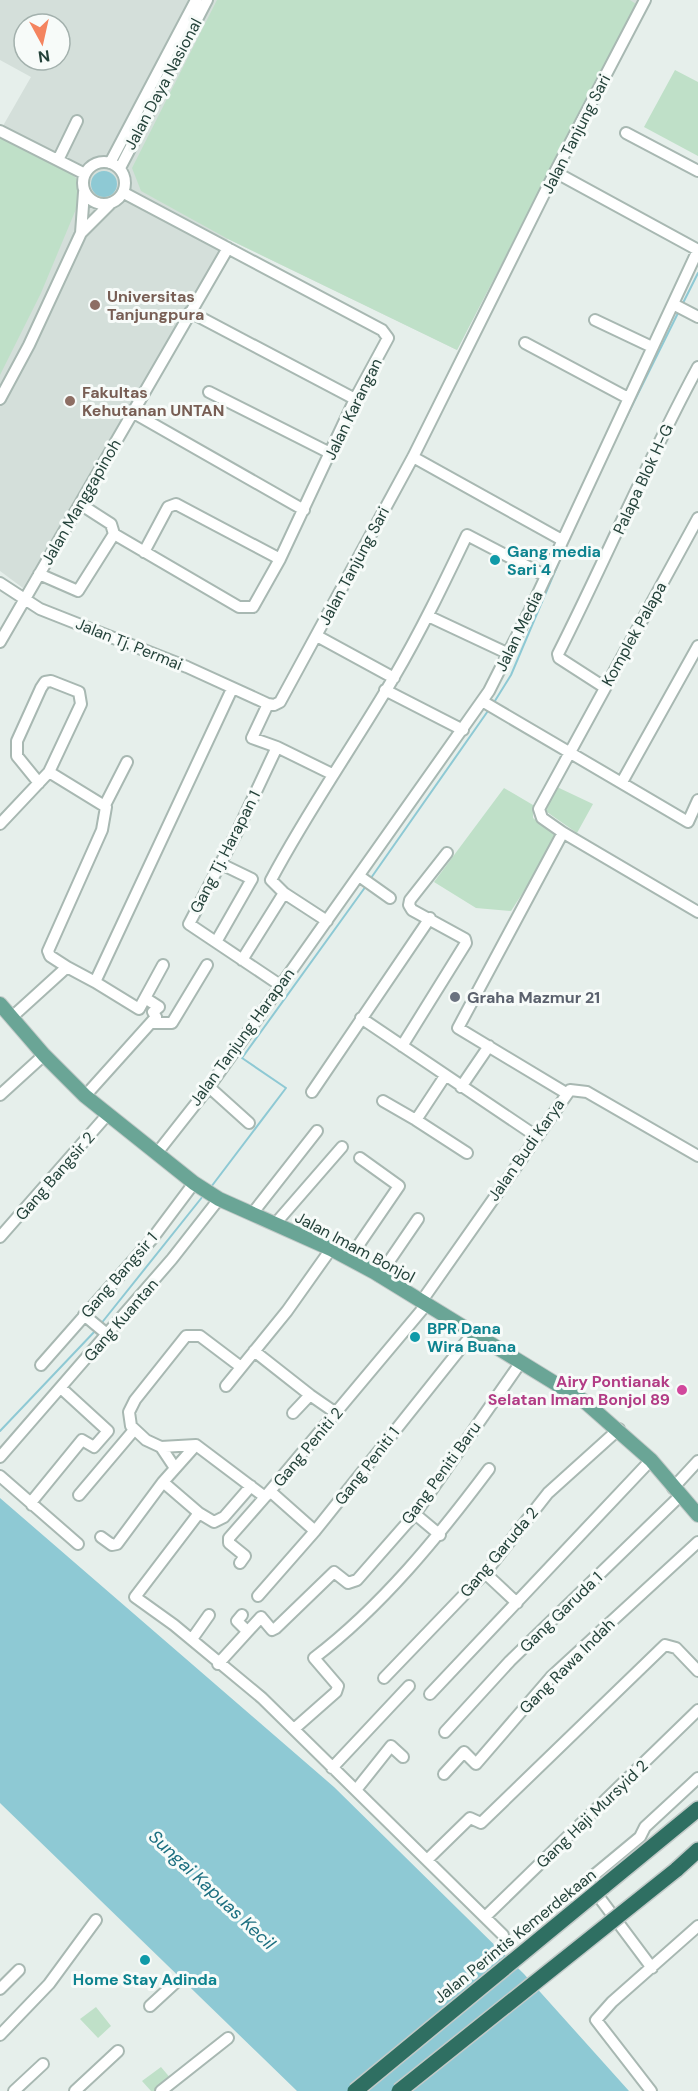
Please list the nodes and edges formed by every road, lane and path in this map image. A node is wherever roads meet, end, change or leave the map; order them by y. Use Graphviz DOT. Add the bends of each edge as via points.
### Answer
graph roads {
  1 [pos="196,0"];
  2 [pos="207,0"];
  3 [pos="645,0"];
  4 [pos="77,121"];
  5 [pos="0,131"];
  6 [pos="626,134"];
  7 [pos="58,160"];
  8 [pos="115,166"];
  9 [pos="698,171"];
  10 [pos="555,172"];
  11 [pos="85,174"];
  12 [pos="84,192"];
  13 [pos="124,193"];
  14 [pos="110,204"];
  15 [pos="81,233"];
  16 [pos="228,248"];
  17 [pos="698,250"];
  18 [pos="673,304"];
  19 [pos="190,312"];
  20 [pos="698,317"];
  21 [pos="595,320"];
  22 [pos="525,343"];
  23 [pos="652,347"];
  24 [pos="698,368"];
  25 [pos="209,392"];
  26 [pos="628,398"];
  27 [pos="0,399"];
  28 [pos="355,399"];
  29 [pos="132,412"];
  30 [pos="330,453"];
  31 [pos="414,458"];
  32 [pos="80,504"];
  33 [pos="304,510"];
  34 [pos="698,518"];
  35 [pos="114,534"];
  36 [pos="562,540"];
  37 [pos="144,552"];
  38 [pos="279,559"];
  39 [pos="39,574"];
  40 [pos="546,576"];
  41 [pos="0,583"];
  42 [pos="24,600"];
  43 [pos="428,616"];
  44 [pos="317,636"];
  45 [pos="0,642"];
  46 [pos="698,646"];
  47 [pos="509,654"];
  48 [pos="393,678"];
  49 [pos="604,687"];
  50 [pos="232,689"];
  51 [pos="386,690"];
  52 [pos="483,701"];
  53 [pos="268,704"];
  54 [pos="463,730"];
  55 [pos="277,747"];
  56 [pos="571,752"];
  57 [pos="127,762"];
  58 [pos="49,772"];
  59 [pos="332,774"];
  60 [pos="622,782"];
  61 [pos="39,783"];
  62 [pos="698,800"];
  63 [pos="105,805"];
  64 [pos="0,824"];
  65 [pos="693,824"];
  66 [pos="560,838"];
  67 [pos="447,853"];
  68 [pos="221,864"];
  69 [pos="360,876"];
  70 [pos="284,893"];
  71 [pos="390,898"];
  72 [pos="698,912"];
  73 [pos="430,918"];
  74 [pos="327,921"];
  75 [pos="216,942"];
  76 [pos="242,960"];
  77 [pos="163,965"];
  78 [pos="207,965"];
  79 [pos="67,967"];
  80 [pos="94,982"];
  81 [pos="280,985"];
  82 [pos="145,998"];
  83 [pos="0,1004"];
  84 [pos="12,1017"];
  85 [pos="360,1018"];
  86 [pos="153,1020"];
  87 [pos="402,1046"];
  88 [pos="489,1046"];
  89 [pos="44,1055"];
  90 [pos="445,1077"];
  91 [pos="209,1087"];
  92 [pos="461,1087"];
  93 [pos="312,1092"];
  94 [pos="566,1093"];
  95 [pos="0,1095"];
  96 [pos="85,1096"];
  97 [pos="382,1101"];
  98 [pos="108,1114"];
  99 [pos="416,1120"];
  100 [pos="249,1123"];
  101 [pos="317,1131"];
  102 [pos="536,1136"];
  103 [pos="342,1147"];
  104 [pos="157,1153"];
  105 [pos="467,1153"];
  106 [pos="698,1156"];
  107 [pos="360,1158"];
  108 [pos="196,1184"];
  109 [pos="218,1198"];
  110 [pos="252,1214"];
  111 [pos="418,1219"];
  112 [pos="275,1224"];
  113 [pos="0,1237"];
  114 [pos="331,1250"];
  115 [pos="350,1259"];
  116 [pos="380,1276"];
  117 [pos="424,1303"];
  118 [pos="86,1317"];
  119 [pos="105,1333"];
  120 [pos="473,1333"];
  121 [pos="254,1351"];
  122 [pos="521,1362"];
  123 [pos="40,1365"];
  124 [pos="241,1366"];
  125 [pos="225,1386"];
  126 [pos="61,1388"];
  127 [pos="310,1395"];
  128 [pos="293,1413"];
  129 [pos="336,1413"];
  130 [pos="619,1429"];
  131 [pos="134,1430"];
  132 [pos="196,1445"];
  133 [pos="161,1448"];
  134 [pos="0,1457"];
  135 [pos="651,1460"];
  136 [pos="698,1461"];
  137 [pos="175,1468"];
  138 [pos="489,1469"];
  139 [pos="0,1476"];
  140 [pos="163,1482"];
  141 [pos="251,1486"];
  142 [pos="677,1492"];
  143 [pos="268,1494"];
  144 [pos="79,1496"];
  145 [pos="32,1506"];
  146 [pos="199,1513"];
  147 [pos="415,1514"];
  148 [pos="698,1515"];
  149 [pos="315,1531"];
  150 [pos="440,1535"];
  151 [pos="101,1538"];
  152 [pos="698,1542"];
  153 [pos="78,1544"];
  154 [pos="240,1563"];
  155 [pos="485,1573"];
  156 [pos="258,1596"];
  157 [pos="516,1603"];
  158 [pos="209,1615"];
  159 [pos="242,1615"];
  160 [pos="247,1630"];
  161 [pos="192,1639"];
  162 [pos="218,1664"];
  163 [pos="698,1671"];
  164 [pos="384,1678"];
  165 [pos="409,1686"];
  166 [pos="430,1694"];
  167 [pos="698,1710"];
  168 [pos="294,1729"];
  169 [pos="445,1732"];
  170 [pos="403,1757"];
  171 [pos="332,1768"];
  172 [pos="444,1774"];
  173 [pos="698,1778"];
  174 [pos="356,1790"];
  175 [pos="698,1809"];
  176 [pos="698,1850"];
  177 [pos="428,1859"];
  178 [pos="485,1917"];
  179 [pos="96,1920"];
  180 [pos="698,1926"];
  181 [pos="503,1935"];
  182 [pos="652,1968"];
  183 [pos="19,1970"];
  184 [pos="175,1983"];
  185 [pos="0,1989"];
  186 [pos="150,2006"];
  187 [pos="0,2035"];
  188 [pos="228,2038"];
  189 [pos="118,2051"];
  190 [pos="43,2064"];
  191 [pos="14,2091"];
  192 [pos="75,2091"];
  193 [pos="161,2091"];
  194 [pos="356,2091"];
  195 [pos="399,2091"];
  196 [pos="651,2091"];
  1 -- 8 [label="street"];
  2 -- 8 [label="street, Jalan Daya Nasional"];
  3 -- 10 [label="street, Jalan Tanjung Sari"];
  4 -- 7 [label="street"];
  5 -- 7 [label="street"];
  6 -- 9 [label="street"];
  7 -- 11 [label="street"];
  8 -- 11 [label="street, Jalan Daya Nasional" via="98,163"];
  8 -- 13 [label="street, Jalan Daya Nasional" via="126,180"];
  10 -- 17 [label="street"];
  10 -- 31 [label="street, Jalan Tanjung Sari"];
  11 -- 12 [label="street"];
  12 -- 14 [label="street" via="95,203"];
  12 -- 15 [label="street"];
  13 -- 14 [label="street"];
  13 -- 16 [label="street, Jalan Karangan"];
  14 -- 15 [label="street"];
  15 -- 27 [label="street"];
  16 -- 19 [label="street, Jalan Manggapinoh"];
  16 -- 28 [label="street, Jalan Karangan" via="385,333 387,340"];
  17 -- 18 [label="street, Jalan Media"];
  18 -- 20 [label="street"];
  18 -- 23 [label="street, Jalan Media"];
  19 -- 28 [label="street"];
  19 -- 29 [label="street, Jalan Manggapinoh"];
  21 -- 23 [label="street"];
  22 -- 26 [label="street"];
  23 -- 26 [label="street, Jalan Media"];
  24 -- 49 [label="street, Palapa Blok H-G" via="557,657"];
  25 -- 30 [label="street"];
  26 -- 36 [label="street, Jalan Media"];
  28 -- 30 [label="street, Jalan Karangan"];
  29 -- 32 [label="street, Jalan Manggapinoh"];
  29 -- 33 [label="street"];
  30 -- 33 [label="street, Jalan Karangan"];
  31 -- 36 [label="street"];
  31 -- 44 [label="street, Jalan Tanjung Sari"];
  32 -- 35 [label="street, Jalan Karangan" via="113,526"];
  32 -- 39 [label="street, Jalan Manggapinoh"];
  33 -- 38 [label="street, Jalan Karangan"];
  34 -- 49 [label="street, Komplek Palapa"];
  35 -- 37 [label="street, Jalan Karangan"];
  35 -- 39 [label="street" via="78,591"];
  36 -- 40 [label="street, Jalan Media"];
  37 -- 38 [label="street" via="166,510 174,504"];
  37 -- 38 [label="street, Jalan Karangan" via="246,609 255,604"];
  39 -- 42 [label="street, Jalan Manggapinoh"];
  40 -- 43 [label="street" via="467,535"];
  40 -- 47 [label="street, Jalan Media"];
  41 -- 42 [label="street, Jalan Tj. Permai"];
  42 -- 45 [label="street, Jalan Manggapinoh"];
  42 -- 50 [label="street, Jalan Tj. Permai"];
  43 -- 47 [label="street"];
  43 -- 48 [label="street"];
  44 -- 48 [label="street"];
  44 -- 53 [label="street, Jalan Tanjung Sari" via="280,702"];
  46 -- 60 [label="street"];
  47 -- 52 [label="street, Jalan Media"];
  48 -- 51 [label="street"];
  49 -- 56 [label="street, Komplek Palapa"];
  50 -- 53 [label="street"];
  50 -- 80 [label="street"];
  51 -- 54 [label="street"];
  51 -- 59 [label="street"];
  52 -- 54 [label="street, Jalan Media"];
  52 -- 56 [label="street"];
  53 -- 55 [label="street" via="252,738"];
  54 -- 69 [label="street, Jalan Media"];
  55 -- 59 [label="street"];
  55 -- 68 [label="street, Gang Tj. Harapan 1"];
  56 -- 60 [label="street"];
  56 -- 72 [label="street, Komplek Palapa" via="542,801 542,818"];
  57 -- 63 [label="street"];
  58 -- 61 [label="street"];
  58 -- 61 [label="street" via="82,701 79,692 51,681 41,688 17,741 17,756"];
  58 -- 63 [label="street"];
  59 -- 70 [label="street" via="272,879"];
  60 -- 65 [label="street"];
  61 -- 64 [label="street"];
  62 -- 65 [label="street"];
  63 -- 79 [label="street" via="102,830 48,951"];
  66 -- 88 [label="street" via="458,1028"];
  67 -- 73 [label="street" via="409,901 412,910"];
  68 -- 75 [label="street, Gang Tj. Harapan 1" via="189,924"];
  68 -- 75 [label="street" via="252,879"];
  69 -- 71 [label="street"];
  69 -- 74 [label="street, Jalan Media"];
  70 -- 74 [label="street"];
  70 -- 76 [label="street"];
  73 -- 85 [label="street"];
  73 -- 87 [label="street" via="466,943"];
  74 -- 81 [label="street, Jalan Tanjung Harapan"];
  75 -- 76 [label="street, Gang Tj. Harapan 1"];
  76 -- 81 [label="street, Gang Tj. Harapan 1"];
  77 -- 82 [label="street"];
  78 -- 86 [label="street" via="172,1023"];
  79 -- 80 [label="street"];
  79 -- 84 [label="street"];
  80 -- 82 [label="street" via="139,1009"];
  81 -- 91 [label="street, Jalan Tanjung Harapan"];
  82 -- 86 [label="street" via="159,1007 153,1012"];
  83 -- 84 [label="main road, Jalan Imam Bonjol"];
  84 -- 89 [label="main road, Jalan Imam Bonjol"];
  85 -- 87 [label="street"];
  85 -- 93 [label="street"];
  86 -- 96 [label="street"];
  87 -- 90 [label="street"];
  88 -- 92 [label="street"];
  88 -- 94 [label="street"];
  89 -- 95 [label="street"];
  89 -- 96 [label="main road, Jalan Imam Bonjol"];
  90 -- 92 [label="street"];
  90 -- 99 [label="street"];
  91 -- 100 [label="street"];
  91 -- 104 [label="street, Jalan Tanjung Harapan"];
  92 -- 102 [label="street"];
  94 -- 102 [label="street, Jalan Budi Karya"];
  94 -- 106 [label="street, Jalan Budi Karya" via="575,1089 587,1092"];
  96 -- 98 [label="main road, Jalan Imam Bonjol"];
  97 -- 99 [label="street"];
  98 -- 104 [label="main road, Jalan Imam Bonjol"];
  98 -- 113 [label="street, Gang Bangsir 2"];
  99 -- 105 [label="street"];
  101 -- 110 [label="street"];
  102 -- 117 [label="street, Jalan Budi Karya"];
  103 -- 112 [label="street"];
  104 -- 108 [label="main road, Jalan Imam Bonjol"];
  107 -- 115 [label="street" via="399,1186"];
  108 -- 109 [label="main road, Jalan Imam Bonjol"];
  108 -- 118 [label="street, Gang Bangsir 1"];
  109 -- 110 [label="main road, Jalan Imam Bonjol"];
  109 -- 119 [label="street, Gang Kuantan" via="172,1260"];
  110 -- 112 [label="main road, Jalan Imam Bonjol"];
  111 -- 116 [label="street"];
  112 -- 114 [label="main road, Jalan Imam Bonjol"];
  114 -- 115 [label="main road, Jalan Imam Bonjol"];
  114 -- 121 [label="street"];
  115 -- 116 [label="main road, Jalan Imam Bonjol"];
  116 -- 117 [label="main road, Jalan Imam Bonjol"];
  117 -- 120 [label="main road, Jalan Imam Bonjol"];
  117 -- 129 [label="street, Gang Peniti 2"];
  118 -- 119 [label="street"];
  118 -- 123 [label="street, Gang Bangsir 1"];
  119 -- 126 [label="street, Gang Kuantan"];
  120 -- 122 [label="main road, Jalan Imam Bonjol"];
  120 -- 149 [label="street, Gang Peniti 1"];
  121 -- 124 [label="street"];
  121 -- 127 [label="street"];
  122 -- 130 [label="main road, Jalan Imam Bonjol" via="584,1401"];
  122 -- 147 [label="street, Gang Peniti Baru"];
  124 -- 125 [label="street"];
  124 -- 131 [label="street" via="203,1338 195,1334 186,1336 154,1372 132,1405 129,1417"];
  126 -- 134 [label="street, Gang Kuantan"];
  126 -- 145 [label="street" via="108,1431 94,1447 82,1440"];
  127 -- 128 [label="street"];
  127 -- 129 [label="street"];
  129 -- 143 [label="street, Gang Peniti 2"];
  130 -- 135 [label="main road, Jalan Imam Bonjol"];
  130 -- 155 [label="street, Gang Garuda 2" via="548,1492"];
  131 -- 133 [label="street"];
  131 -- 144 [label="street"];
  132 -- 133 [label="street"];
  132 -- 137 [label="street"];
  132 -- 141 [label="street, Gang Peniti 2"];
  133 -- 137 [label="street"];
  135 -- 142 [label="main road, Jalan Imam Bonjol"];
  135 -- 157 [label="street"];
  136 -- 142 [label="street, Gang Garuda 1"];
  137 -- 140 [label="street"];
  138 -- 150 [label="street"];
  139 -- 145 [label="street"];
  140 -- 146 [label="street"];
  140 -- 151 [label="street" via="117,1544"];
  141 -- 143 [label="street, Gang Peniti 2"];
  141 -- 146 [label="street" via="218,1521 207,1520"];
  142 -- 148 [label="main road, Jalan Imam Bonjol"];
  142 -- 169 [label="street, Gang Garuda 1" via="510,1660"];
  143 -- 149 [label="street"];
  143 -- 154 [label="street" via="229,1538 245,1556"];
  145 -- 153 [label="street"];
  146 -- 161 [label="street" via="135,1597"];
  147 -- 150 [label="street"];
  147 -- 160 [label="street, Gang Peniti Baru" via="357,1580 348,1583 334,1572 276,1628 272,1630 261,1617"];
  149 -- 156 [label="street, Gang Peniti 1"];
  150 -- 168 [label="street" via="357,1621 314,1658 338,1686"];
  152 -- 172 [label="street, Gang Rawa Indah" via="551,1677 476,1764 464,1752"];
  155 -- 157 [label="street"];
  155 -- 164 [label="street, Gang Garuda 2"];
  157 -- 166 [label="street"];
  158 -- 161 [label="street"];
  159 -- 160 [label="street" via="237,1621"];
  160 -- 162 [label="street"];
  161 -- 162 [label="street"];
  162 -- 168 [label="street" via="234,1673"];
  163 -- 177 [label="street" via="676,1648 665,1645 481,1823 470,1818"];
  165 -- 171 [label="street"];
  167 -- 178 [label="street, Gang Haji Mursyid 2"];
  168 -- 171 [label="street"];
  170 -- 174 [label="street" via="391,1746"];
  171 -- 174 [label="street"];
  173 -- 182 [label="street" via="645,1827 640,1837 587,1881"];
  174 -- 177 [label="street"];
  175 -- 194 [label="highway, Jalan Perintis Kemerdekaan, bridge"];
  176 -- 195 [label="highway, bridge"];
  177 -- 178 [label="street"];
  178 -- 181 [label="street"];
  179 -- 187 [label="street" via="49,1984"];
  180 -- 182 [label="street"];
  182 -- 196 [label="street" via="596,2020"];
  183 -- 185 [label="street"];
  184 -- 186 [label="street"];
  188 -- 193 [label="street"];
  189 -- 192 [label="street"];
  190 -- 191 [label="street"];
}
